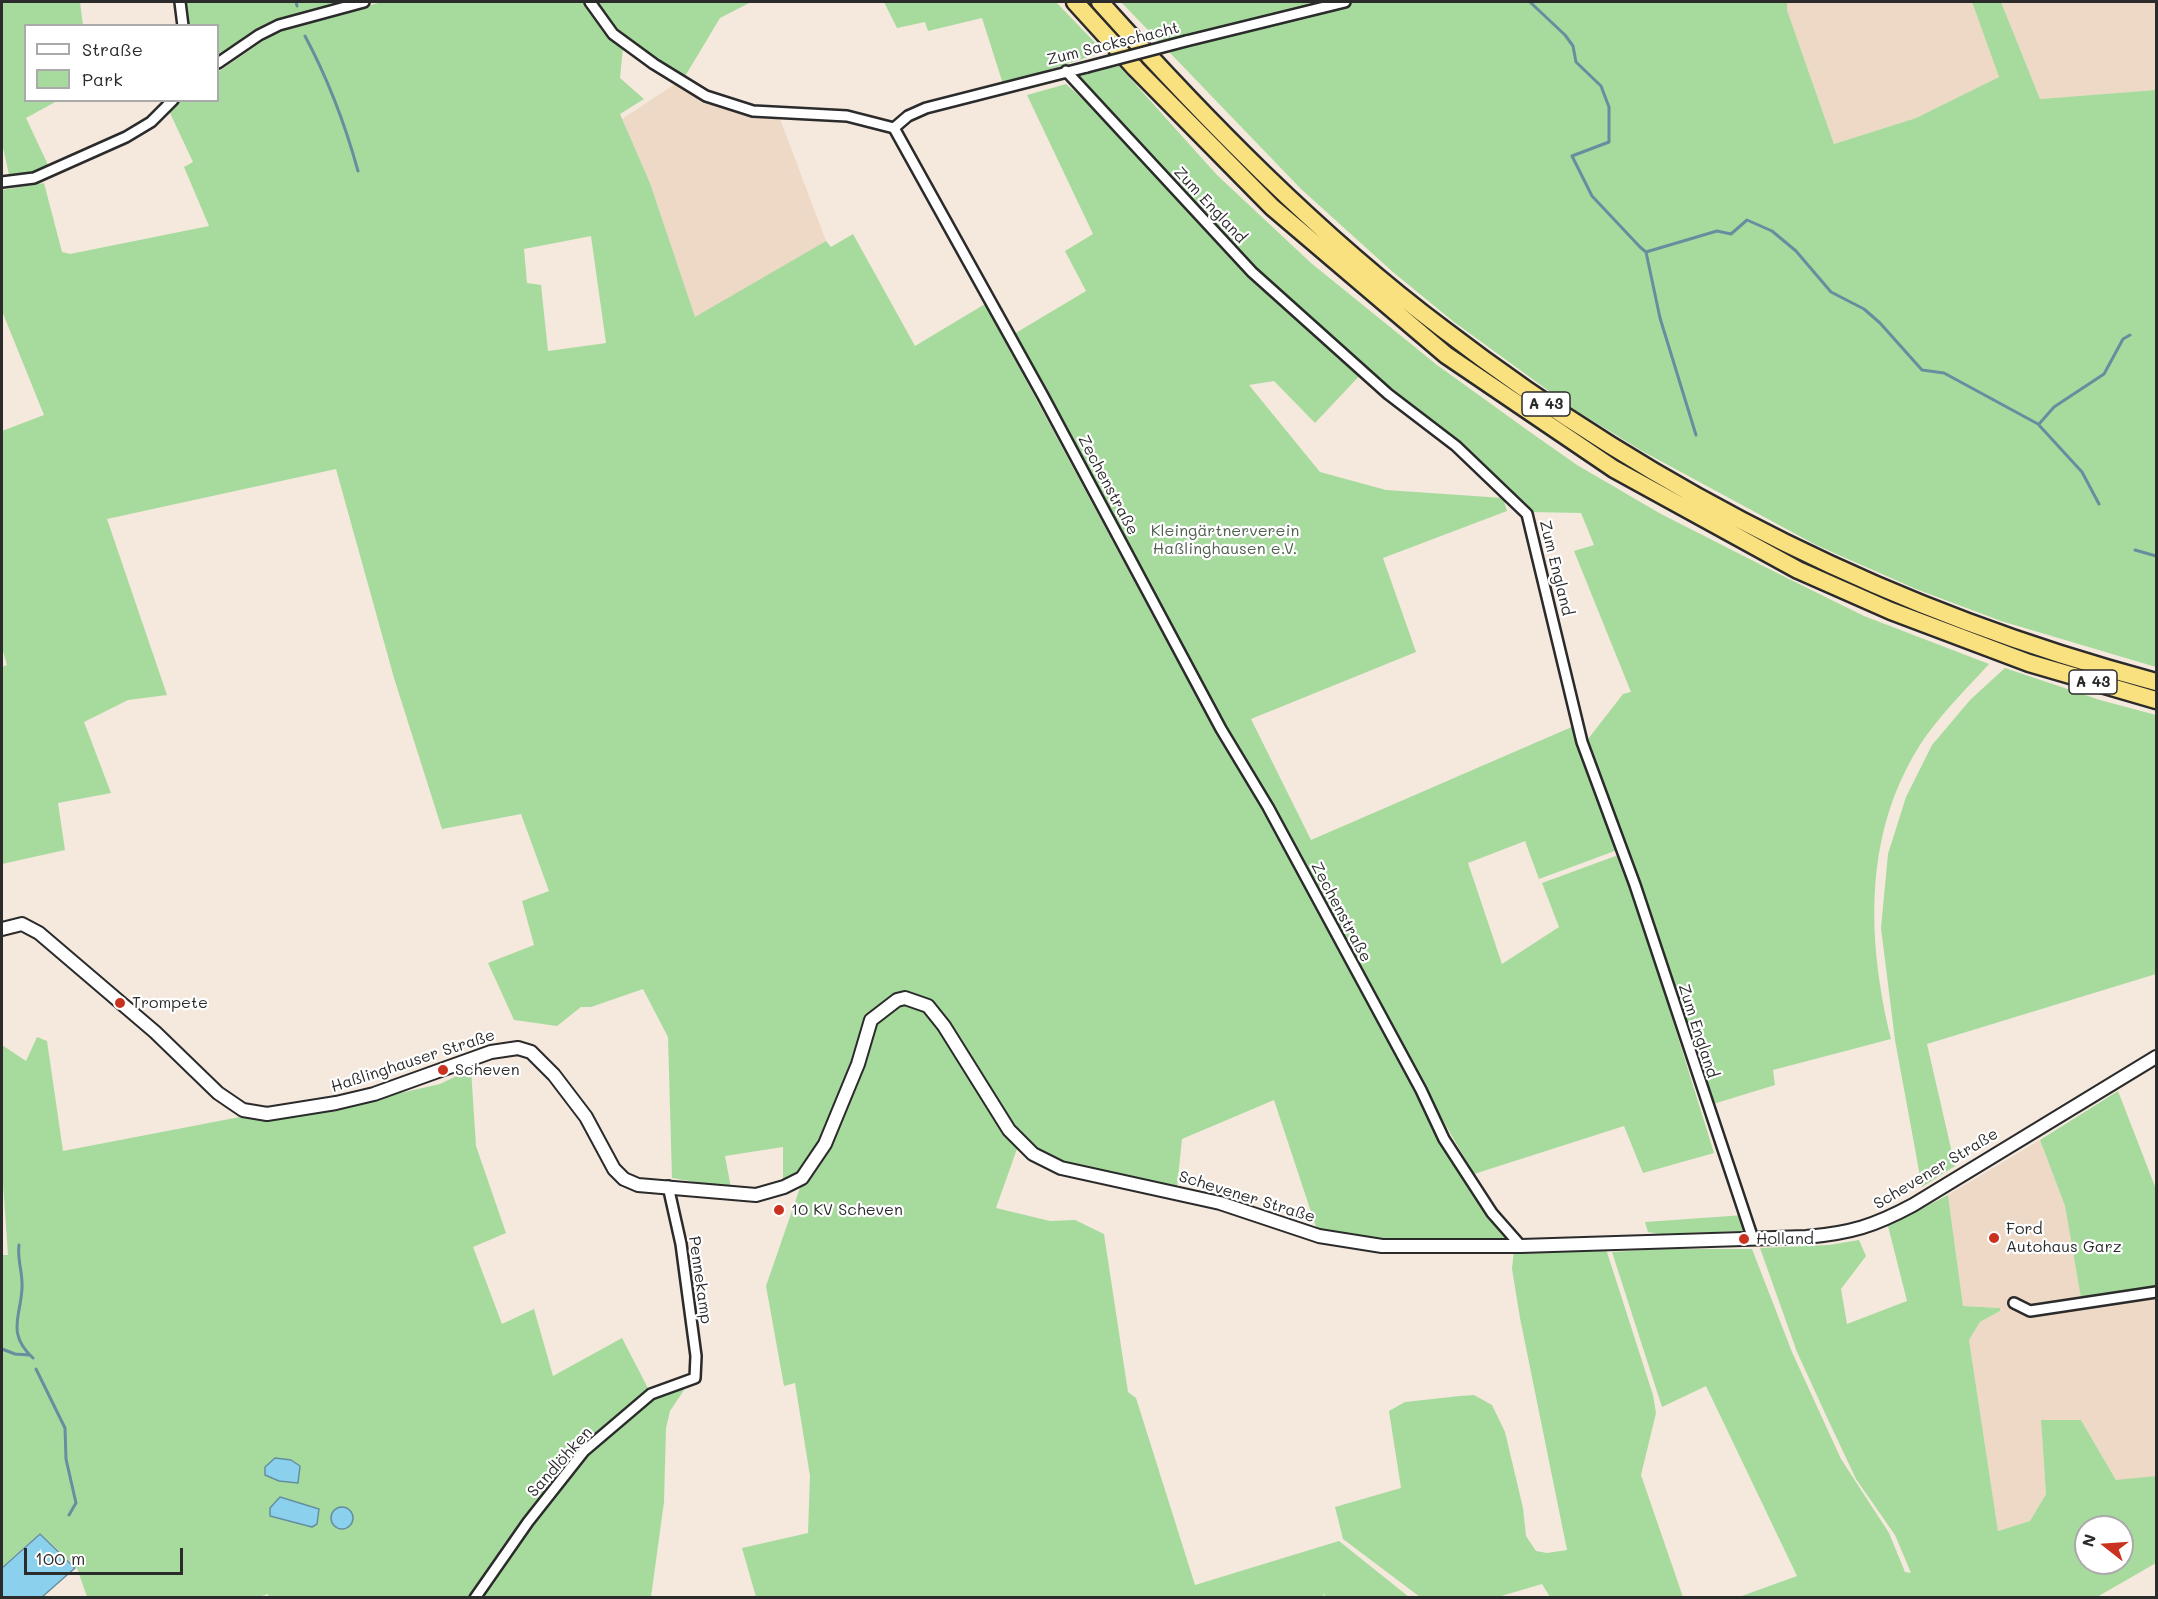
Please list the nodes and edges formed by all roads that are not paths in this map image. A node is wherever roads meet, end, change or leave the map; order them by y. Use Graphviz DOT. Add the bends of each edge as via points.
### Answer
graph roads {
  1 [pos="180,2"];
  2 [pos="364,2"];
  3 [pos="590,2"];
  4 [pos="1100,2"];
  5 [pos="1346,2"];
  6 [pos="1076,3"];
  7 [pos="183,24"];
  8 [pos="219,62"];
  9 [pos="1066,71"];
  10 [pos="171,102"];
  11 [pos="894,129"];
  12 [pos="2,182"];
  13 [pos="2157,682"];
  14 [pos="2157,700"];
  15 [pos="3,925"];
  16 [pos="510,1048"];
  17 [pos="2157,1057"];
  18 [pos="668,1186"];
  19 [pos="1753,1239"];
  20 [pos="1521,1246"];
  21 [pos="2157,1292"];
  22 [pos="2014,1303"];
  23 [pos="695,1378"];
  24 [pos="475,1598"];
  1 -- 7 [label="street"];
  2 -- 8 [label="street" via="279,25"];
  3 -- 11 [label="street" via="613,34 706,96 753,111 848,116"];
  4 -- 13 [label="highway, A 43" via="1207,117 1320,226 1440,327 1536,398 1708,505 1849,575 2036,647"];
  5 -- 9 [label="street, Zum Sackschacht, bridge"];
  6 -- 14 [label="highway, A 43" via="1272,207 1446,355 1614,470 1788,565 1891,611 2029,663"];
  9 -- 11 [label="street, Zum Sackschacht" via="926,108 908,116"];
  9 -- 19 [label="street, Zum England" via="1252,272 1389,394 1456,446 1527,514 1582,742 1635,885"];
  10 -- 12 [label="street" via="151,122 126,137 34,178"];
  11 -- 20 [label="street, Zechenstraße" via="1043,396 1221,729 1268,807 1444,1139 1492,1213"];
  15 -- 16 [label="main road, Haßlinghauser Straße" via="22,924 39,933 155,1032 218,1094 243,1110 267,1114 375,1094"];
  16 -- 18 [label="main road, Schevener Straße" via="531,1052 554,1075 586,1117 619,1175 638,1185"];
  17 -- 19 [label="main road, Schevener Straße" via="1872,1226 1853,1232"];
  18 -- 20 [label="main road, Schevener Straße" via="756,1195 801,1178 825,1144 858,1064 871,1020 905,998 928,1006 1009,1130 1033,1155 1061,1168 1220,1203 1342,1242 1382,1246"];
  18 -- 23 [label="street, Pennekamp" via="681,1244 696,1356"];
  19 -- 20 [label="main road, Schevener Straße"];
  21 -- 22 [label="street" via="2030,1311"];
  23 -- 24 [label="street, Sandlöhken" via="651,1394 585,1451"];
}
